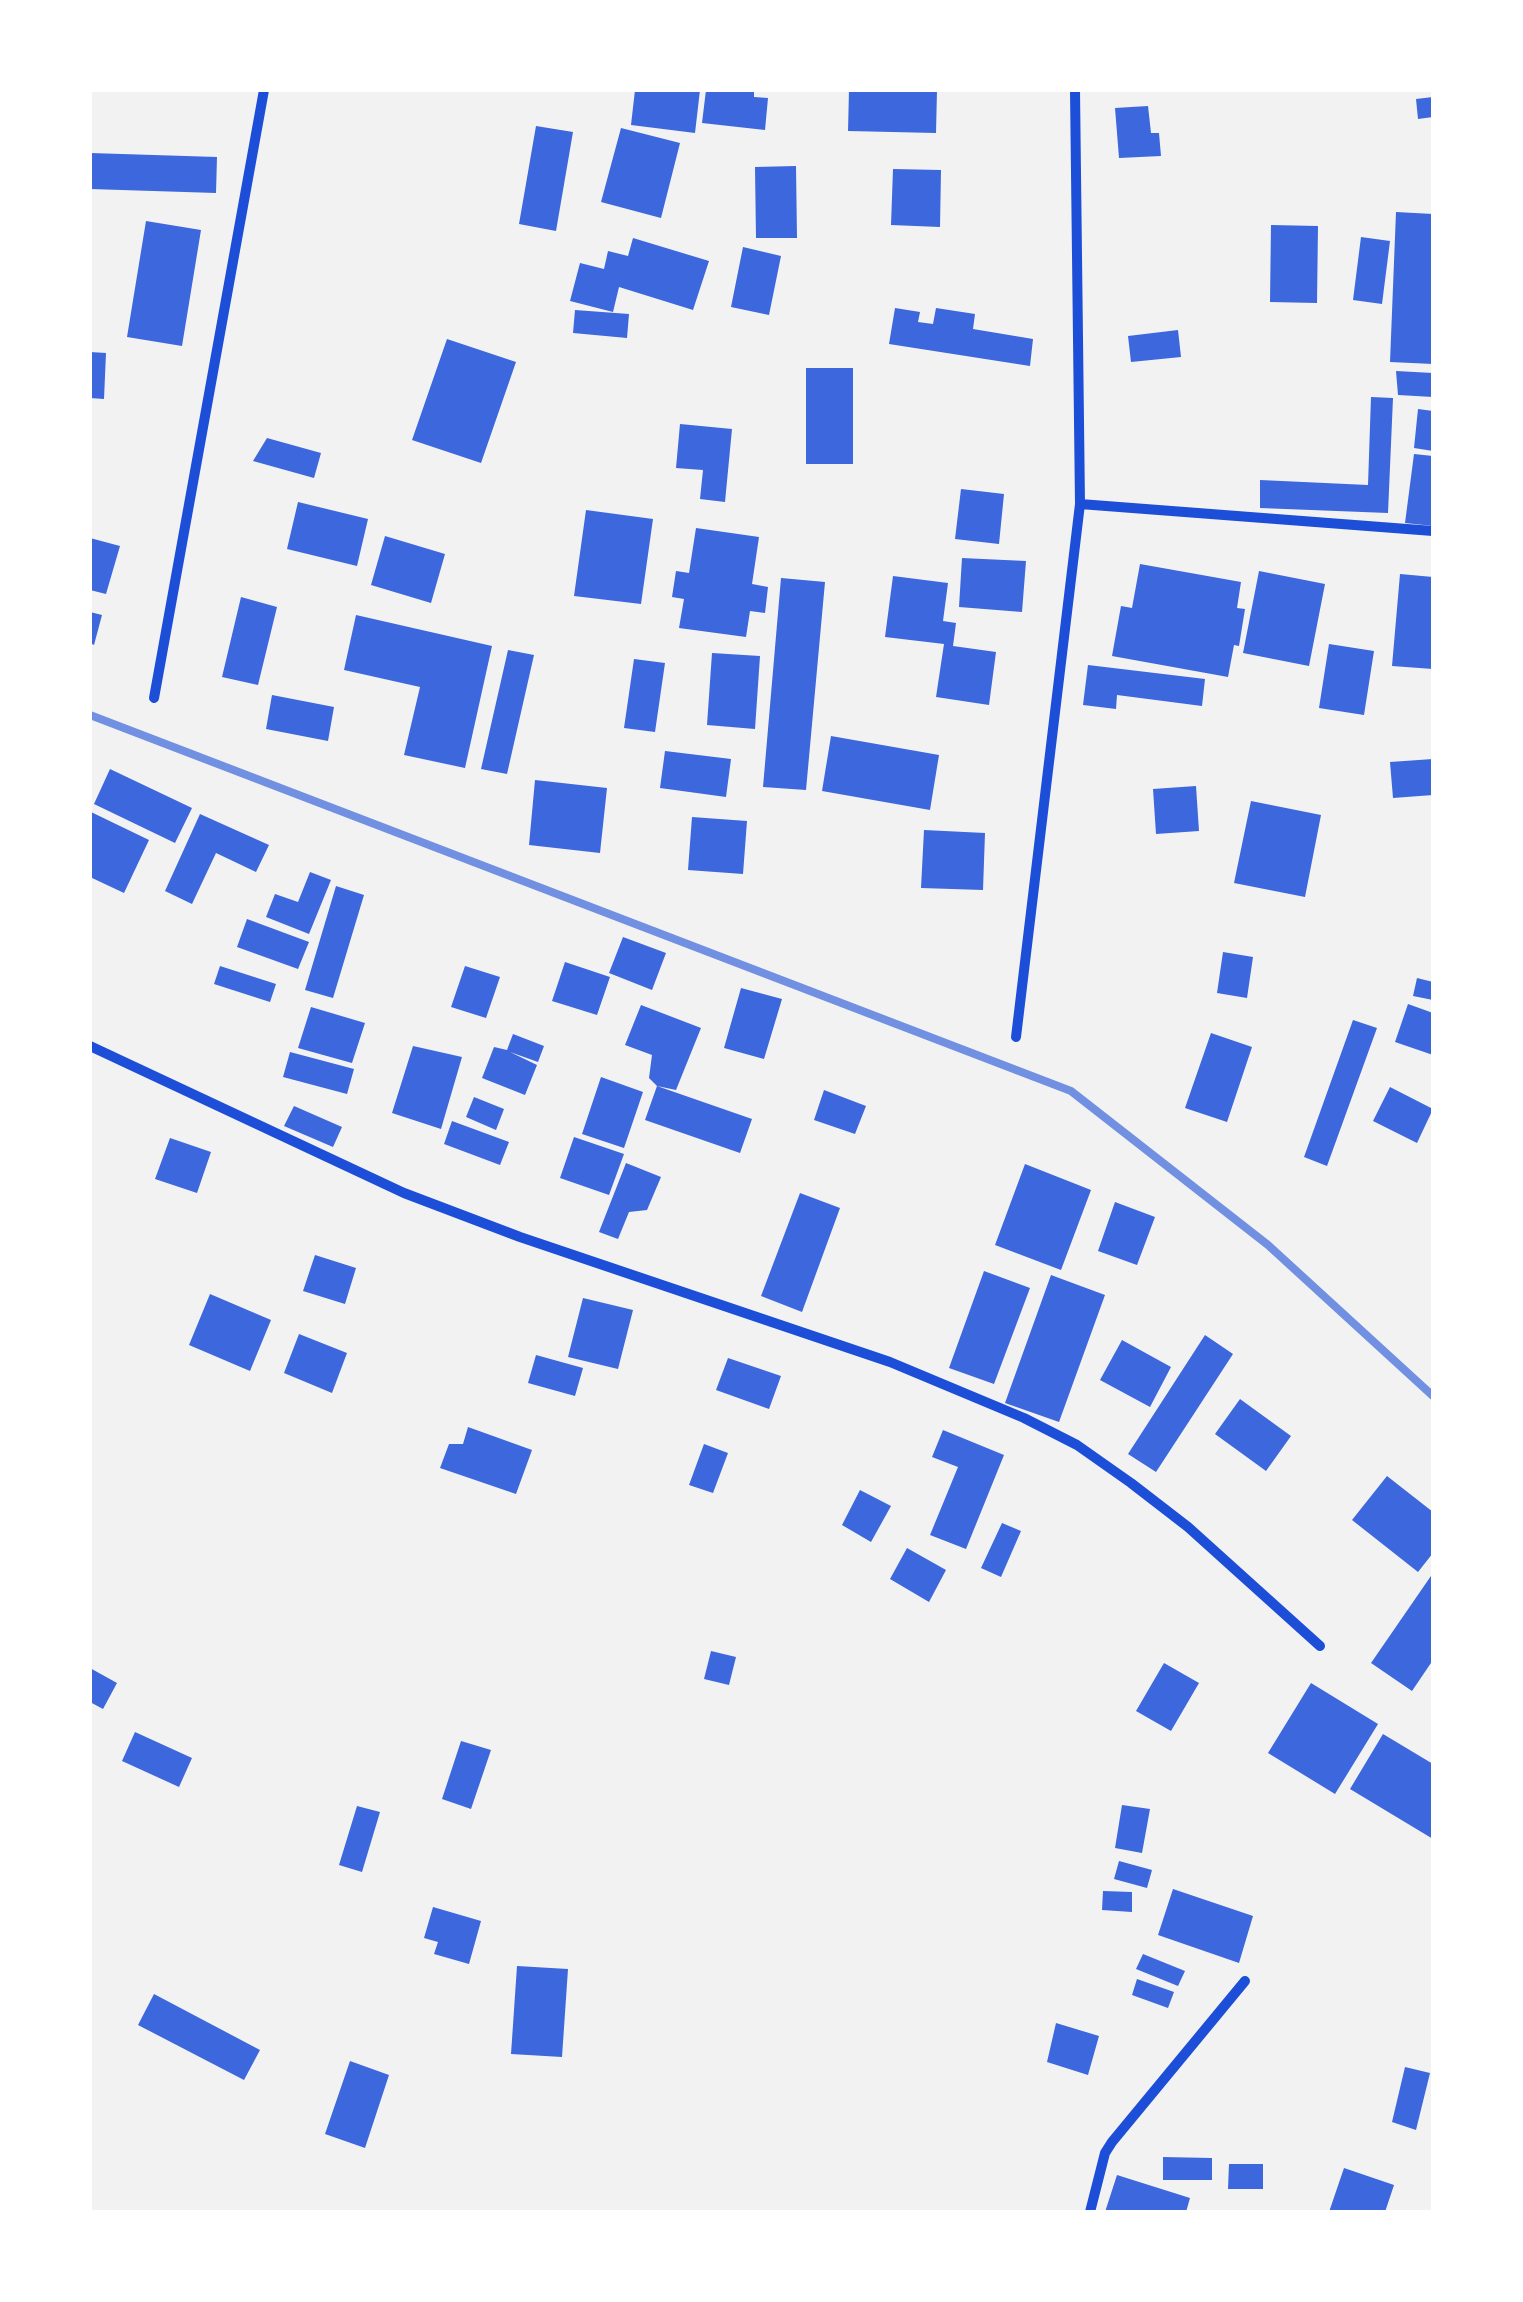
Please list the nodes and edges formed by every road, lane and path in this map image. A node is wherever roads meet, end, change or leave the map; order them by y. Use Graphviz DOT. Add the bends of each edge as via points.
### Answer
graph roads {
  1 [pos="264,90"];
  2 [pos="1075,90"];
  3 [pos="1080,504"];
  4 [pos="1433,531"];
  5 [pos="154,698"];
  6 [pos="1016,1037"];
  7 [pos="90,1046"];
  8 [pos="1320,1646"];
  9 [pos="1245,1980"];
  10 [pos="1090,2212"];
  1 -- 5 [label="street"];
  2 -- 3 [label="street"];
  3 -- 4 [label="street"];
  3 -- 6 [label="street"];
  7 -- 8 [label="street" via="404,1192 890,1362 1024,1418 1132,1483"];
  9 -- 10 [label="street" via="1112,2142"];
}
